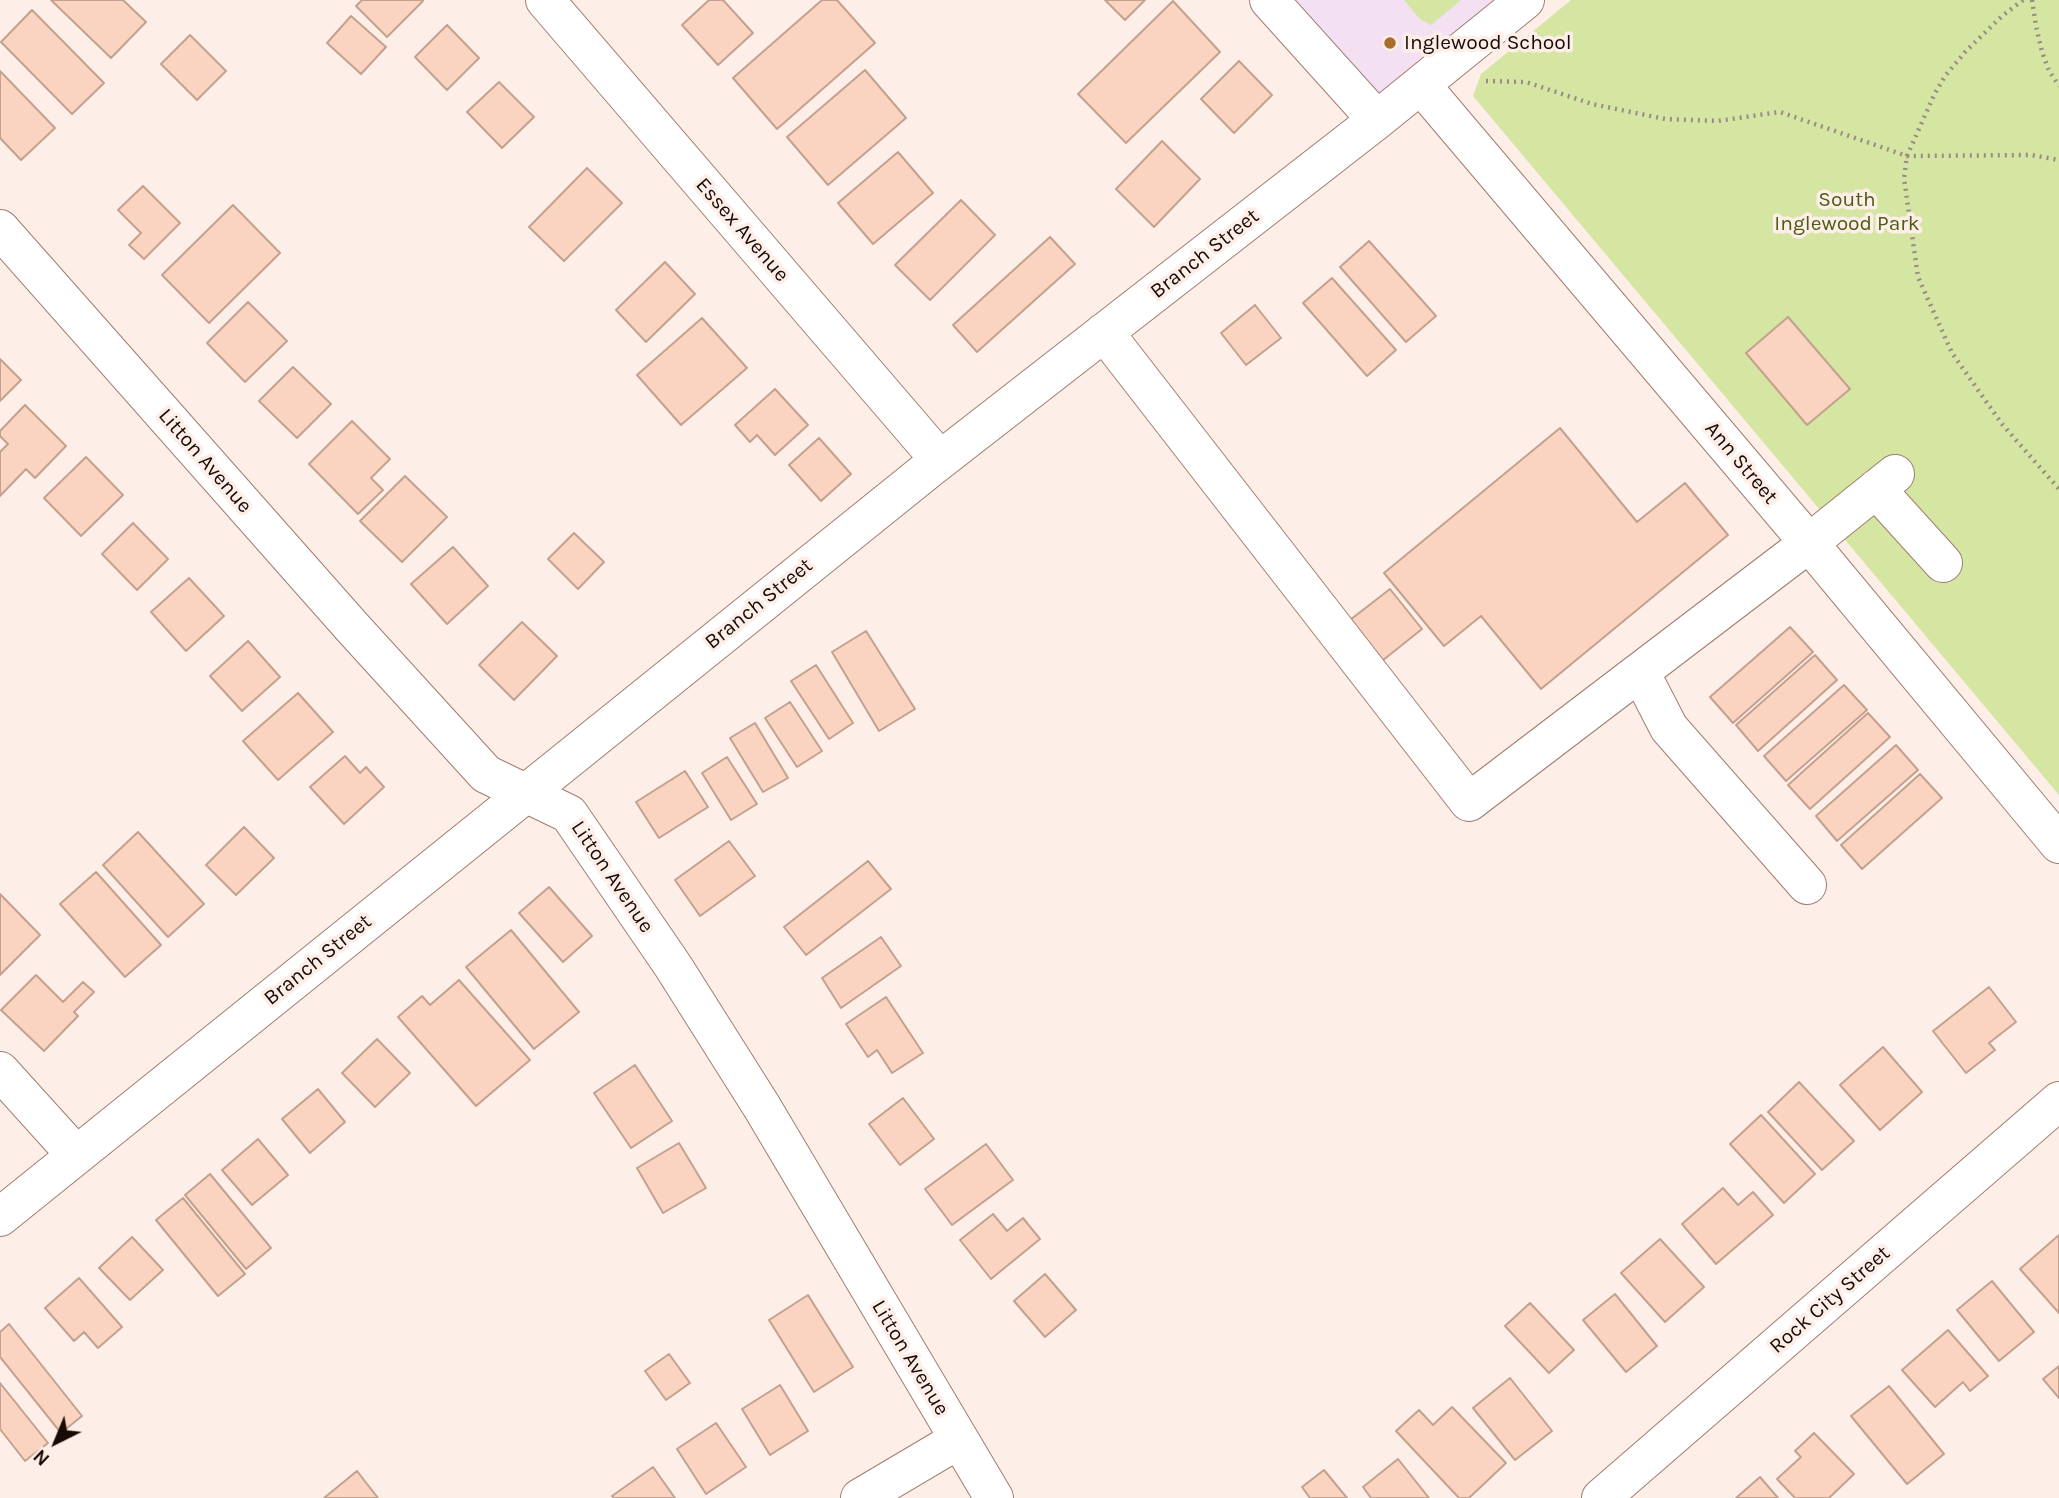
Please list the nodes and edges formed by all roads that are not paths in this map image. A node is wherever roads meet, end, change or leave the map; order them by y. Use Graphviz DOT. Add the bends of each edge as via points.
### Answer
graph roads {
  1 [pos="545,0"];
  2 [pos="1269,0"];
  3 [pos="1525,0"];
  4 [pos="1420,85"];
  5 [pos="1377,120"];
  6 [pos="0,229"];
  7 [pos="1104,332"];
  8 [pos="940,460"];
  9 [pos="1809,543"];
  10 [pos="1943,563"];
  11 [pos="1640,672"];
  12 [pos="526,792"];
  13 [pos="2059,844"];
  14 [pos="1807,885"];
  15 [pos="0,1071"];
  16 [pos="2059,1101"];
  17 [pos="76,1155"];
  18 [pos="0,1217"];
  19 [pos="958,1440"];
  20 [pos="860,1498"];
  21 [pos="994,1498"];
  22 [pos="1601,1498"];
  1 -- 8 [label="street, Essex Avenue"];
  2 -- 5 [label="street"];
  3 -- 4 [label="street, Branch Street"];
  4 -- 5 [label="street, Branch Street"];
  4 -- 9 [label="street, Ann Street"];
  5 -- 7 [label="street, Branch Street"];
  6 -- 12 [label="street, Litton Avenue" via="486,774"];
  7 -- 8 [label="street, Branch Street"];
  7 -- 11 [label="street" via="1469,802"];
  8 -- 12 [label="street, Branch Street"];
  9 -- 10 [label="street" via="1885,481"];
  9 -- 11 [label="street"];
  9 -- 13 [label="street, Ann Street"];
  11 -- 14 [label="street" via="1669,728"];
  12 -- 17 [label="street, Branch Street"];
  12 -- 19 [label="street, Litton Avenue" via="569,814 673,966 762,1107"];
  15 -- 17 [label="street"];
  16 -- 22 [label="street, Rock City Street"];
  17 -- 18 [label="street, Branch Street"];
  19 -- 20 [label="street"];
  19 -- 21 [label="street, Litton Avenue"];
}
